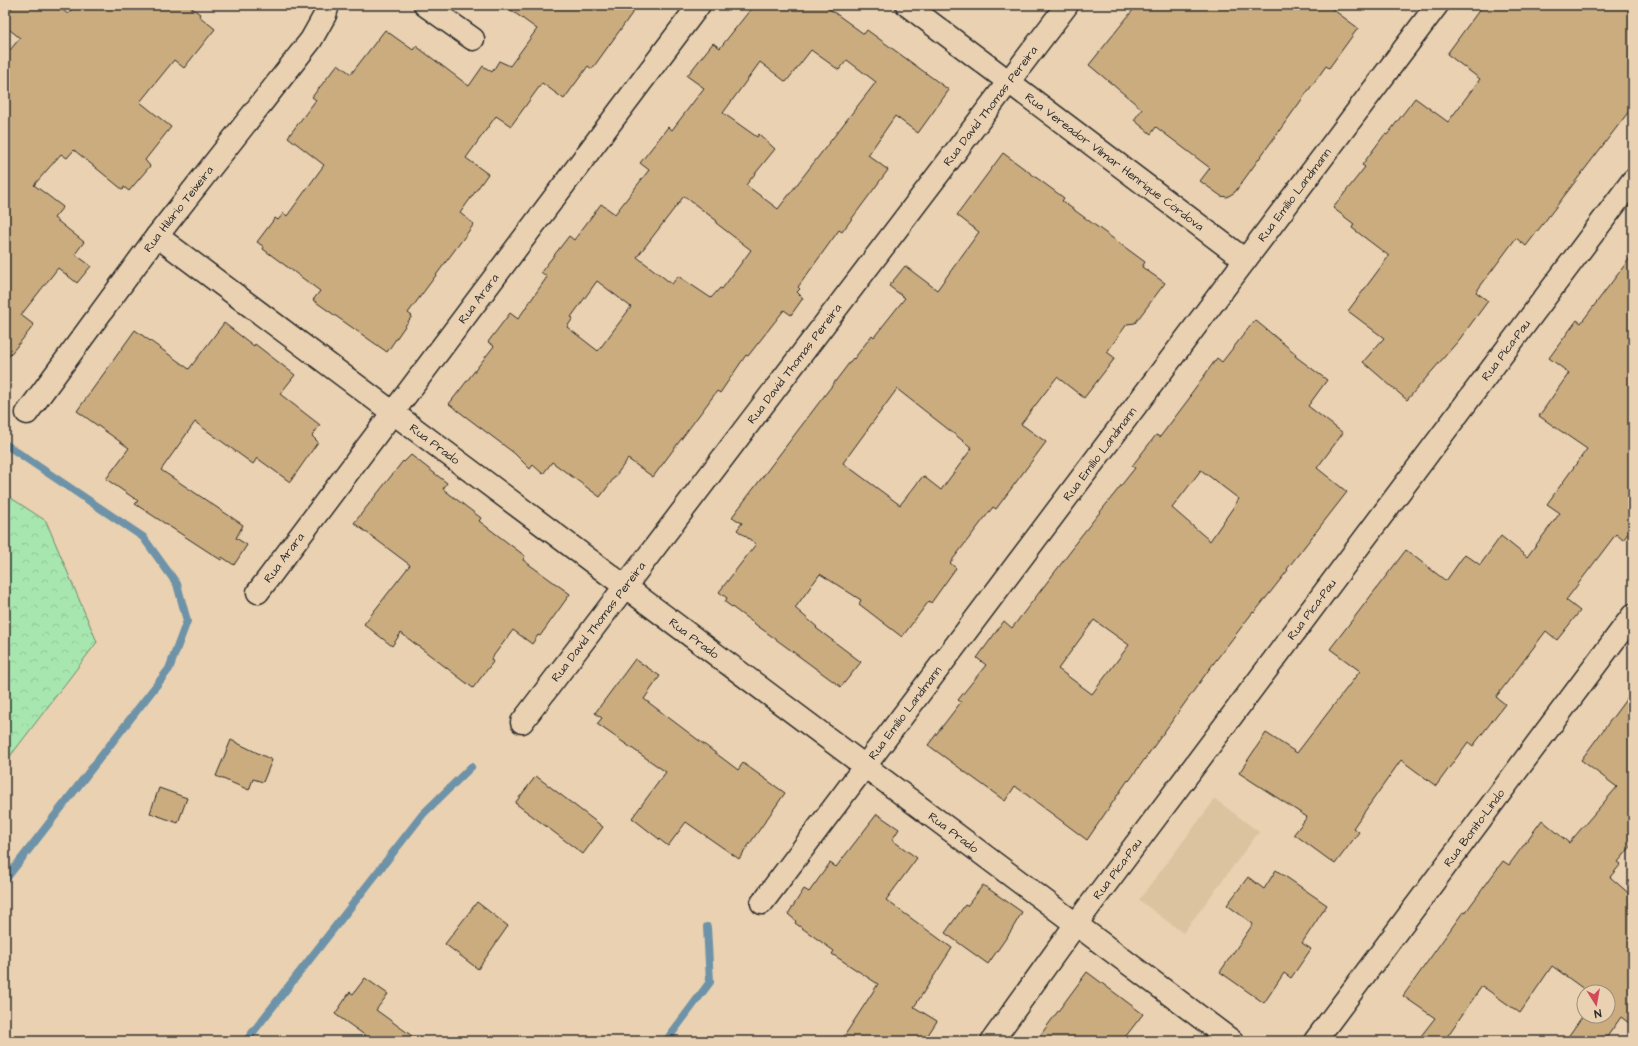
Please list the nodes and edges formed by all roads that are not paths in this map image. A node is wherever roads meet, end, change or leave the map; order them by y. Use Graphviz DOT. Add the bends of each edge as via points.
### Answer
graph roads {
  1 [pos="328,5"];
  2 [pos="425,5"];
  3 [pos="699,5"];
  4 [pos="907,5"];
  5 [pos="1067,5"];
  6 [pos="1437,5"];
  7 [pos="473,40"];
  8 [pos="1009,82"];
  9 [pos="1633,180"];
  10 [pos="157,236"];
  11 [pos="1245,260"];
  12 [pos="27,413"];
  13 [pos="393,413"];
  14 [pos="624,587"];
  15 [pos="258,592"];
  16 [pos="1633,615"];
  17 [pos="522,722"];
  18 [pos="865,766"];
  19 [pos="762,903"];
  20 [pos="1076,924"];
  21 [pos="992,1041"];
  22 [pos="1232,1041"];
  23 [pos="1315,1041"];
  1 -- 10 [label="street, Rua Hilário Teixeira" via="311,40"];
  2 -- 7 [label="street"];
  3 -- 13 [label="street, Rua Arara"];
  4 -- 8 [label="street, Rua Vereador Vilmar Henrique Córdova"];
  5 -- 8 [label="street, Rua David Thomas Pereira"];
  6 -- 11 [label="street, Rua Emílio Landmann"];
  8 -- 11 [label="street, Rua Vereador Vilmar Henrique Córdova"];
  8 -- 14 [label="street, Rua David Thomas Pereira"];
  9 -- 20 [label="street, Rua Pica-Pau"];
  10 -- 12 [label="street, Rua Hilário Teixeira"];
  10 -- 13 [label="street, Rua Prado"];
  11 -- 18 [label="street, Rua Emílio Landmann"];
  13 -- 14 [label="street, Rua Prado"];
  13 -- 15 [label="street, Rua Arara"];
  14 -- 17 [label="street, Rua David Thomas Pereira"];
  14 -- 18 [label="street, Rua Prado"];
  16 -- 23 [label="street, Rua Bonito-Lindo"];
  18 -- 19 [label="street, Rua Emílio Landmann"];
  18 -- 20 [label="street, Rua Prado"];
  20 -- 21 [label="street, Rua Pica-Pau"];
  20 -- 22 [label="street, Rua Prado"];
}
